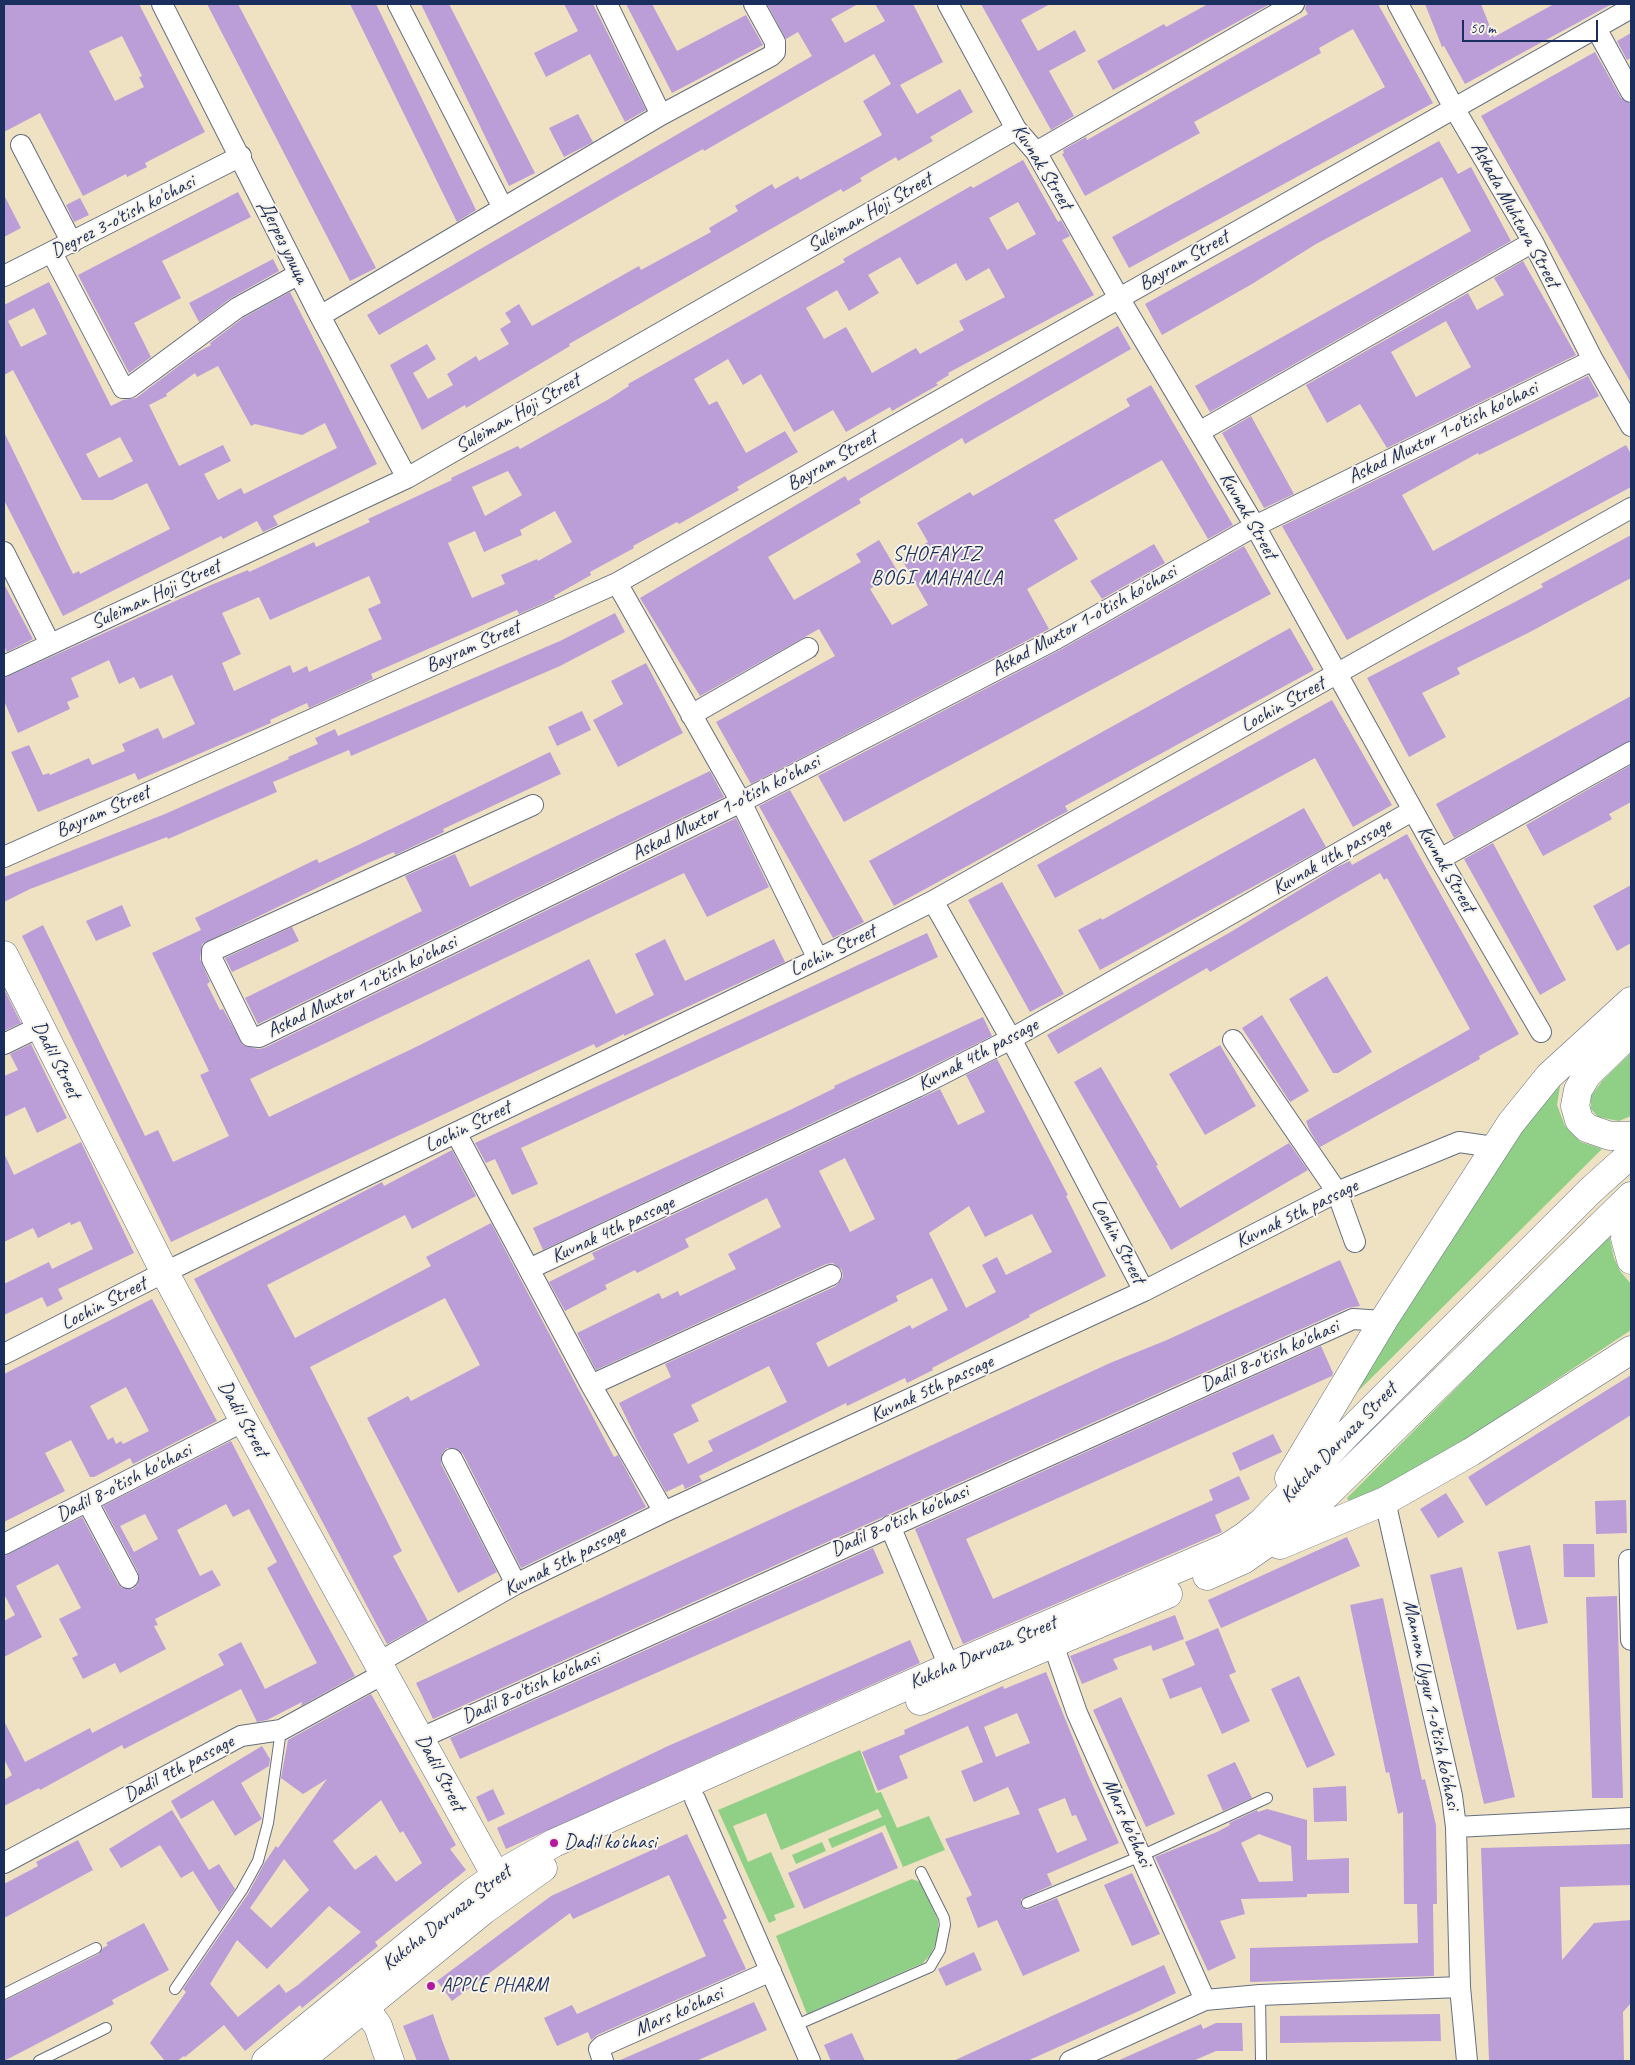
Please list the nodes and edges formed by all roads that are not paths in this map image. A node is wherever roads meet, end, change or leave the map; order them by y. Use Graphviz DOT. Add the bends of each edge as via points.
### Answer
graph roads {
  1 [pos="162,4"];
  2 [pos="398,4"];
  3 [pos="607,4"];
  4 [pos="754,4"];
  5 [pos="948,4"];
  6 [pos="1294,4"];
  7 [pos="1398,4"];
  8 [pos="1631,8"];
  9 [pos="1596,28"];
  10 [pos="1631,92"];
  11 [pos="1454,108"];
  12 [pos="661,115"];
  13 [pos="1016,129"];
  14 [pos="20,145"];
  15 [pos="1036,152"];
  16 [pos="241,156"];
  17 [pos="503,208"];
  18 [pos="1533,242"];
  19 [pos="72,243"];
  20 [pos="52,253"];
  21 [pos="299,274"];
  22 [pos="4,276"];
  23 [pos="1119,298"];
  24 [pos="320,316"];
  25 [pos="1593,360"];
  26 [pos="1631,426"];
  27 [pos="1199,432"];
  28 [pos="407,478"];
  29 [pos="1631,508"];
  30 [pos="1255,526"];
  31 [pos="4,552"];
  32 [pos="617,583"];
  33 [pos="50,644"];
  34 [pos="808,648"];
  35 [pos="4,666"];
  36 [pos="1337,675"];
  37 [pos="691,716"];
  38 [pos="1631,752"];
  39 [pos="741,802"];
  40 [pos="533,805"];
  41 [pos="1412,811"];
  42 [pos="4,857"];
  43 [pos="1440,859"];
  44 [pos="933,902"];
  45 [pos="4,954"];
  46 [pos="818,959"];
  47 [pos="1631,1001"];
  48 [pos="39,1027"];
  49 [pos="1541,1032"];
  50 [pos="1631,1032"];
  51 [pos="1011,1039"];
  52 [pos="1233,1040"];
  53 [pos="4,1044"];
  54 [pos="456,1132"];
  55 [pos="1631,1136"];
  56 [pos="1494,1147"];
  57 [pos="1631,1154"];
  58 [pos="1336,1192"];
  59 [pos="1631,1196"];
  60 [pos="1631,1214"];
  61 [pos="1355,1242"];
  62 [pos="1631,1260"];
  63 [pos="529,1269"];
  64 [pos="165,1272"];
  65 [pos="831,1275"];
  66 [pos="1144,1291"];
  67 [pos="1384,1321"];
  68 [pos="1631,1350"];
  69 [pos="4,1354"];
  70 [pos="591,1385"];
  71 [pos="244,1421"];
  72 [pos="452,1458"];
  73 [pos="87,1501"];
  74 [pos="1385,1502"];
  75 [pos="664,1512"];
  76 [pos="1262,1522"];
  77 [pos="890,1526"];
  78 [pos="4,1544"];
  79 [pos="1244,1560"];
  80 [pos="1629,1560"];
  81 [pos="128,1578"];
  82 [pos="516,1584"];
  83 [pos="1050,1635"];
  84 [pos="1631,1640"];
  85 [pos="382,1668"];
  86 [pos="953,1676"];
  87 [pos="281,1730"];
  88 [pos="421,1738"];
  89 [pos="691,1791"];
  90 [pos="1267,1798"];
  91 [pos="1631,1818"];
  92 [pos="1456,1827"];
  93 [pos="1141,1856"];
  94 [pos="4,1863"];
  95 [pos="921,1872"];
  96 [pos="501,1884"];
  97 [pos="1027,1903"];
  98 [pos="96,1948"];
  99 [pos="771,1972"];
  100 [pos="1460,1987"];
  101 [pos="175,1989"];
  102 [pos="4,1994"];
  103 [pos="1260,1995"];
  104 [pos="358,2000"];
  105 [pos="1205,2000"];
  106 [pos="794,2026"];
  107 [pos="106,2028"];
  108 [pos="39,2061"];
  109 [pos="266,2061"];
  110 [pos="300,2061"];
  111 [pos="390,2061"];
  112 [pos="603,2061"];
  113 [pos="810,2061"];
  114 [pos="1070,2061"];
  115 [pos="1261,2061"];
  116 [pos="1467,2061"];
  1 -- 16 [label="street, Дегрез улица"];
  2 -- 17 [label="street"];
  3 -- 12 [label="street"];
  4 -- 12 [label="street" via="775,42 775,52"];
  5 -- 13 [label="street, Kuvnаk Street"];
  6 -- 15 [label="street"];
  7 -- 11 [label="street, Askada Muhtara Street"];
  8 -- 9 [label="street, Bayram Street"];
  9 -- 10 [label="street"];
  9 -- 11 [label="street, Bayram Street"];
  11 -- 18 [label="street, Askada Muhtara Street"];
  11 -- 23 [label="street, Bayram Street"];
  12 -- 17 [label="street"];
  13 -- 15 [label="street, Kuvnаk Street"];
  13 -- 28 [label="street, Suleiman Hoji Street"];
  14 -- 19 [label="street"];
  15 -- 23 [label="street, Kuvnаk Street"];
  16 -- 19 [label="street, Degrez 3-o'tish ko'chasi"];
  16 -- 21 [label="street, Дегрез улица"];
  17 -- 24 [label="street"];
  18 -- 25 [label="street, Askada Muhtara Street"];
  18 -- 27 [label="street"];
  19 -- 20 [label="street, Degrez 3-o'tish ko'chasi"];
  20 -- 21 [label="street" via="123,388 129,388 237,308"];
  20 -- 22 [label="street, Degrez 3-o'tish ko'chasi"];
  21 -- 24 [label="street, Дегрез улица"];
  23 -- 27 [label="street, Kuvnаk Street"];
  23 -- 32 [label="street, Bayram Street"];
  24 -- 28 [label="street, Дегрез улица"];
  25 -- 26 [label="street, Askada Muhtara Street"];
  25 -- 30 [label="street, Askad Muxtor 1-o'tish ko'chasi"];
  27 -- 30 [label="street, Kuvnаk Street"];
  28 -- 33 [label="street, Suleiman Hoji Street"];
  29 -- 36 [label="street, Lochin Street"];
  30 -- 36 [label="street, Kuvnаk Street"];
  30 -- 39 [label="street, Askad Muxtor 1-o'tish ko'chasi" via="1056,639"];
  31 -- 33 [label="street"];
  32 -- 37 [label="street"];
  32 -- 42 [label="street, Bayram Street"];
  33 -- 35 [label="street, Suleiman Hoji Street"];
  34 -- 37 [label="street"];
  36 -- 41 [label="street, Kuvnаk Street"];
  36 -- 44 [label="street, Lochin Street"];
  37 -- 39 [label="street"];
  38 -- 43 [label="street"];
  39 -- 40 [label="street, Askad Muxtor 1-o'tish ko'chasi" via="259,1037 250,1036 212,959 212,951"];
  39 -- 46 [label="street"];
  41 -- 43 [label="street, Kuvnаk Street"];
  41 -- 51 [label="street, Kuvnak 4th passage"];
  43 -- 49 [label="street, Kuvnаk Street"];
  44 -- 46 [label="street, Lochin Street"];
  44 -- 51 [label="street, Lochin Street"];
  45 -- 48 [label="main road, Dadil Street"];
  46 -- 54 [label="street, Lochin Street"];
  47 -- 56 [label="main road" via="1549,1076 1528,1099"];
  48 -- 53 [label="street"];
  48 -- 64 [label="main road, Dadil Street"];
  50 -- 55 [label="main road" via="1587,1075 1578,1090 1575,1106 1579,1120 1587,1128 1610,1136"];
  51 -- 63 [label="street, Kuvnak 4th passage" via="916,1088"];
  51 -- 66 [label="street, Lochin Street"];
  52 -- 58 [label="street"];
  54 -- 63 [label="street"];
  54 -- 64 [label="street, Lochin Street"];
  56 -- 58 [label="street, Kuvnak 5th passage" via="1459,1142"];
  56 -- 67 [label="main road"];
  57 -- 76 [label="main road, Kukcha Darvaza Street" via="1369,1411"];
  58 -- 61 [label="street"];
  58 -- 66 [label="street, Kuvnak 5th passage"];
  59 -- 79 [label="main road, Kukcha Darvaza Street" via="1324,1497"];
  60 -- 62 [label="main road" via="1625,1238"];
  63 -- 70 [label="street"];
  64 -- 69 [label="street, Lochin Street"];
  64 -- 71 [label="main road, Dadil Street"];
  65 -- 70 [label="street"];
  66 -- 75 [label="street, Kuvnak 5th passage"];
  67 -- 76 [label="main road"];
  67 -- 77 [label="street, Dadil 8-o'tish ko'chasi" via="1353,1319"];
  68 -- 74 [label="main road" via="1471,1452"];
  70 -- 75 [label="street"];
  71 -- 73 [label="street, Dadil 8-o'tish ko'chasi"];
  71 -- 85 [label="main road, Dadil Street"];
  72 -- 82 [label="street"];
  73 -- 78 [label="street, Dadil 8-o'tish ko'chasi"];
  73 -- 81 [label="street"];
  74 -- 79 [label="main road"];
  74 -- 92 [label="street, Mannon Uygur 1-o'tish ko'chasi" via="1447,1766"];
  75 -- 82 [label="street, Kuvnak 5th passage"];
  76 -- 83 [label="main road, Kukcha Darvaza Street" via="1228,1546"];
  77 -- 86 [label="street"];
  77 -- 88 [label="street, Dadil 8-o'tish ko'chasi"];
  79 -- 83 [label="main road, Kukcha Darvaza Street"];
  80 -- 84 [label="street"];
  82 -- 85 [label="street, Kuvnak 5th passage"];
  83 -- 86 [label="main road, Kukcha Darvaza Street"];
  83 -- 93 [label="street, Mars ko'chasi" via="1077,1713"];
  85 -- 87 [label="street, Dadil 9th passage"];
  85 -- 88 [label="main road, Dadil Street"];
  86 -- 89 [label="main road, Kukcha Darvaza Street"];
  87 -- 94 [label="street, Dadil 9th passage" via="241,1736"];
  87 -- 101 [label="lane" via="268,1823 258,1861"];
  88 -- 96 [label="main road, Dadil Street"];
  89 -- 96 [label="main road, Kukcha Darvaza Street" via="562,1857"];
  89 -- 99 [label="street"];
  90 -- 93 [label="lane"];
  91 -- 92 [label="street"];
  92 -- 100 [label="street, Mannon Uygur 1-o'tish ko'chasi"];
  93 -- 97 [label="lane"];
  93 -- 105 [label="street, Mars ko'chasi"];
  95 -- 106 [label="lane" via="945,1925 940,1950 930,1967"];
  96 -- 104 [label="main road, Kukcha Darvaza Street" via="472,1893"];
  98 -- 102 [label="lane"];
  99 -- 106 [label="street"];
  99 -- 112 [label="street, Mars ko'chasi" via="602,2046 599,2049"];
  100 -- 103 [label="street"];
  100 -- 116 [label="street, Mannon Uygur 1-o'tish ko'chasi"];
  103 -- 105 [label="street"];
  103 -- 115 [label="lane"];
  104 -- 109 [label="main road, Kukcha Darvaza Street"];
  104 -- 110 [label="main road, Kukcha Darvaza Street"];
  104 -- 111 [label="main road" via="378,2026"];
  105 -- 114 [label="street"];
  106 -- 113 [label="street"];
  107 -- 108 [label="lane"];
}
